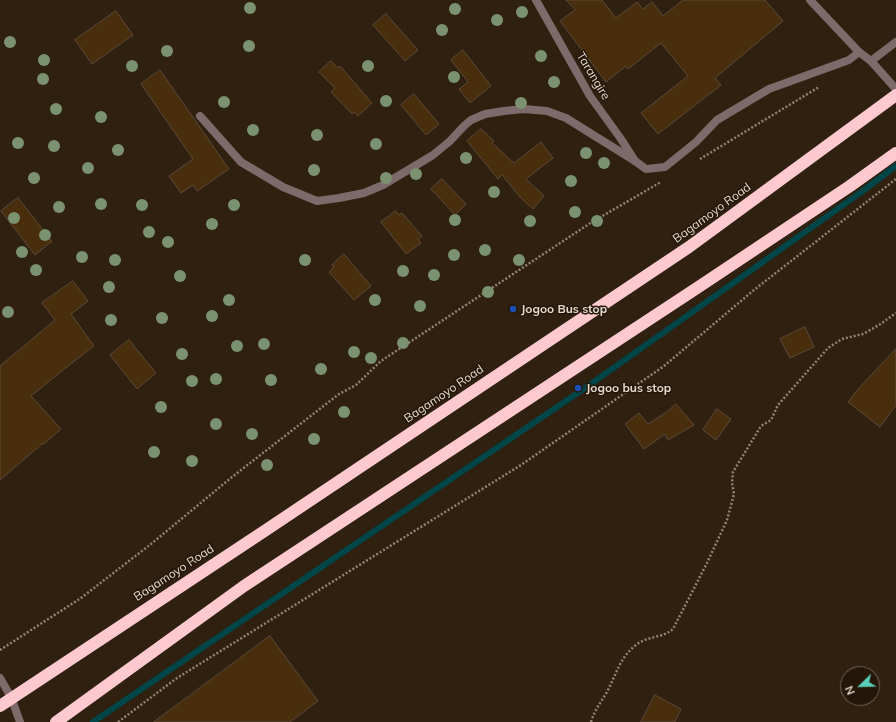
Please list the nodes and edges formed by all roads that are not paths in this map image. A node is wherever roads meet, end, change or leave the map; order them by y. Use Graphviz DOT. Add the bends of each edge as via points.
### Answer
graph roads {
  1 [pos="536,0"];
  2 [pos="810,0"];
  3 [pos="896,42"];
  4 [pos="859,52"];
  5 [pos="870,61"];
  6 [pos="896,89"];
  7 [pos="896,95"];
  8 [pos="200,116"];
  9 [pos="896,153"];
  10 [pos="635,161"];
  11 [pos="0,678"];
  12 [pos="11,697"];
  13 [pos="0,706"];
  14 [pos="20,722"];
  15 [pos="56,722"];
  1 -- 10 [label="street, Tarangire" via="590,96"];
  2 -- 4 [label="street"];
  3 -- 5 [label="street"];
  4 -- 5 [label="street"];
  4 -- 10 [label="street" via="849,60 769,89 718,120 665,167 646,170"];
  5 -- 6 [label="street"];
  7 -- 12 [label="highway, Bagamoyo Road" via="689,247"];
  8 -- 10 [label="street" via="241,162 282,187 316,201 364,193 383,185 433,155 471,120 485,114 504,111 547,111 566,118"];
  9 -- 15 [label="highway" via="700,286 244,586"];
  11 -- 12 [label="street"];
  12 -- 13 [label="highway, Bagamoyo Road"];
  12 -- 14 [label="street"];
}
